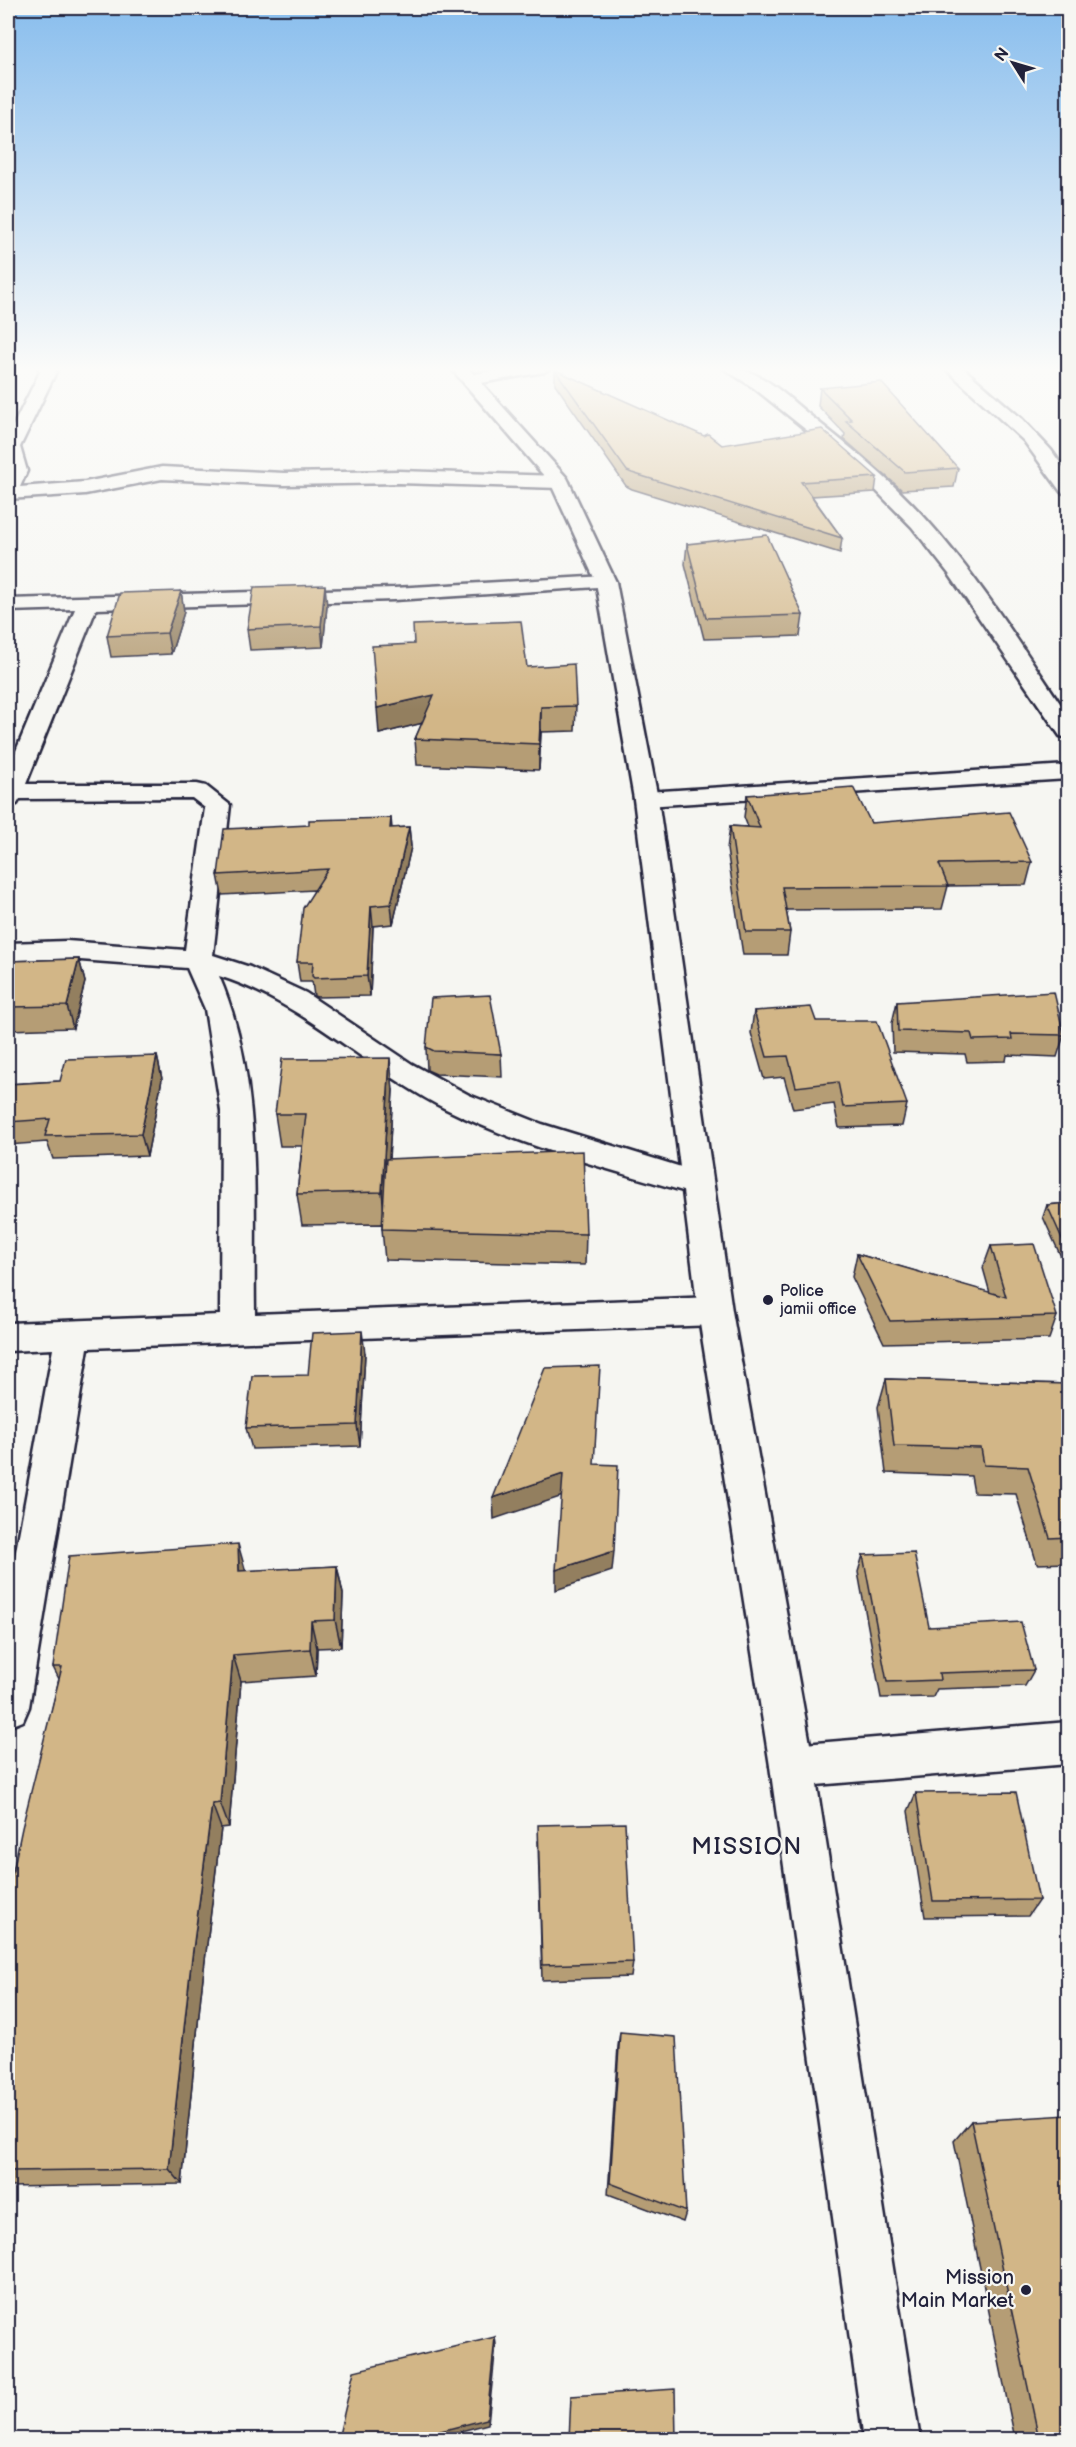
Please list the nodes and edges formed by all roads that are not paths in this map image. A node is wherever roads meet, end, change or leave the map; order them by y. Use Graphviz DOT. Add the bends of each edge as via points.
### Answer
graph roads {
  1 [pos="120,481"];
  2 [pos="512,481"];
  3 [pos="878,481"];
  4 [pos="560,483"];
  5 [pos="8,492"];
  6 [pos="606,582"];
  7 [pos="88,603"];
  8 [pos="8,607"];
  9 [pos="57,634"];
  10 [pos="1068,731"];
  11 [pos="1068,772"];
  12 [pos="8,795"];
  13 [pos="646,799"];
  14 [pos="8,952"];
  15 [pos="198,960"];
  16 [pos="696,1183"];
  17 [pos="715,1311"];
  18 [pos="238,1329"];
  19 [pos="74,1335"];
  20 [pos="8,1337"];
  21 [pos="8,1707"];
  22 [pos="1068,1743"];
  23 [pos="792,1766"];
  24 [pos="892,2439"];
  1 -- 5 [label="street" via="85,488"];
  2 -- 4 [label="street"];
  3 -- 10 [label="street" via="957,570"];
  4 -- 6 [label="street"];
  6 -- 7 [label="street" via="394,594"];
  6 -- 13 [label="street"];
  7 -- 8 [label="street"];
  7 -- 9 [label="street"];
  8 -- 9 [label="street"];
  9 -- 12 [label="street"];
  11 -- 13 [label="street"];
  12 -- 15 [label="street" via="197,791 218,805"];
  13 -- 16 [label="street"];
  14 -- 15 [label="street" via="67,950"];
  15 -- 16 [label="street" via="240,973 296,1000 401,1071 458,1102 531,1132"];
  15 -- 18 [label="street" via="219,1010 236,1111"];
  16 -- 17 [label="street"];
  17 -- 18 [label="street"];
  17 -- 23 [label="street"];
  18 -- 19 [label="street"];
  19 -- 20 [label="street"];
  19 -- 21 [label="street"];
  22 -- 23 [label="street"];
  23 -- 24 [label="street"];
}
